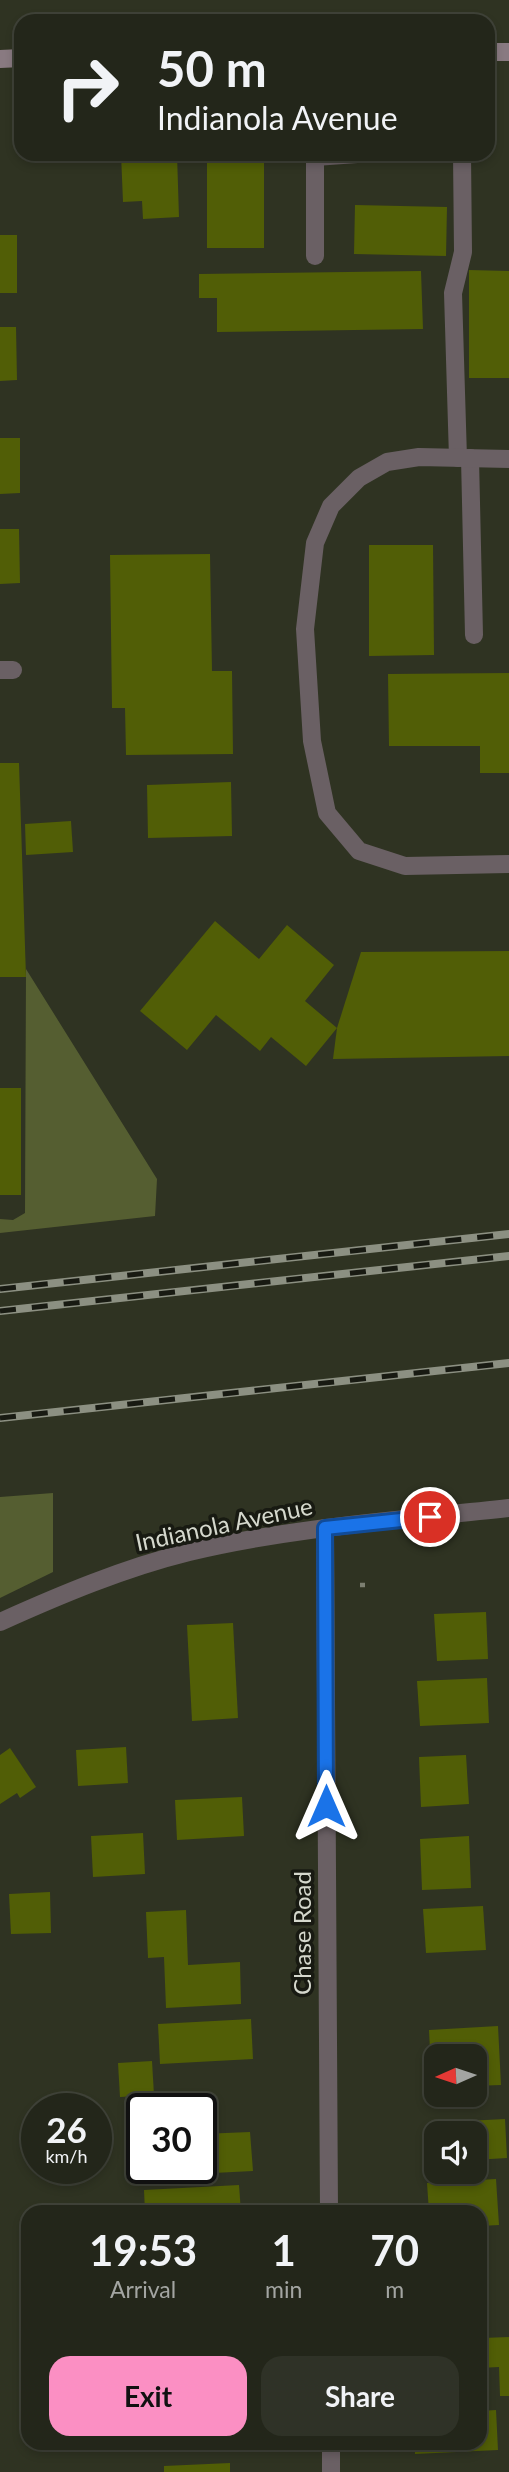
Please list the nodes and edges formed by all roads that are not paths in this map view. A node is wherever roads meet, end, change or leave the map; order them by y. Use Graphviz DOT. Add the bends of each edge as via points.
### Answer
graph roads {
  1 [pos="315,161"];
  2 [pos="461,161"];
  3 [pos="314,256"];
  4 [pos="464,458"];
  5 [pos="509,459"];
  6 [pos="474,635"];
  7 [pos="509,864"];
  8 [pos="509,1508"];
  9 [pos="325,1528"];
  10 [pos="0,1622"];
  11 [pos="329,2205"];
  12 [pos="331,2450"];
  13 [pos="331,2472"];
  1 -- 3 [label="street"];
  2 -- 4 [label="street" via="463,252 453,293"];
  4 -- 5 [label="street"];
  4 -- 6 [label="street"];
  4 -- 7 [label="street" via="387,462 359,478 331,506 315,543 305,629 312,741 327,813 359,851 405,866"];
  8 -- 9 [label="street, Indianola Avenue"];
  9 -- 10 [label="street, Indianola Avenue" via="187,1553"];
  9 -- 11 [label="street, Chase Road"];
  12 -- 13 [label="street"];
}
